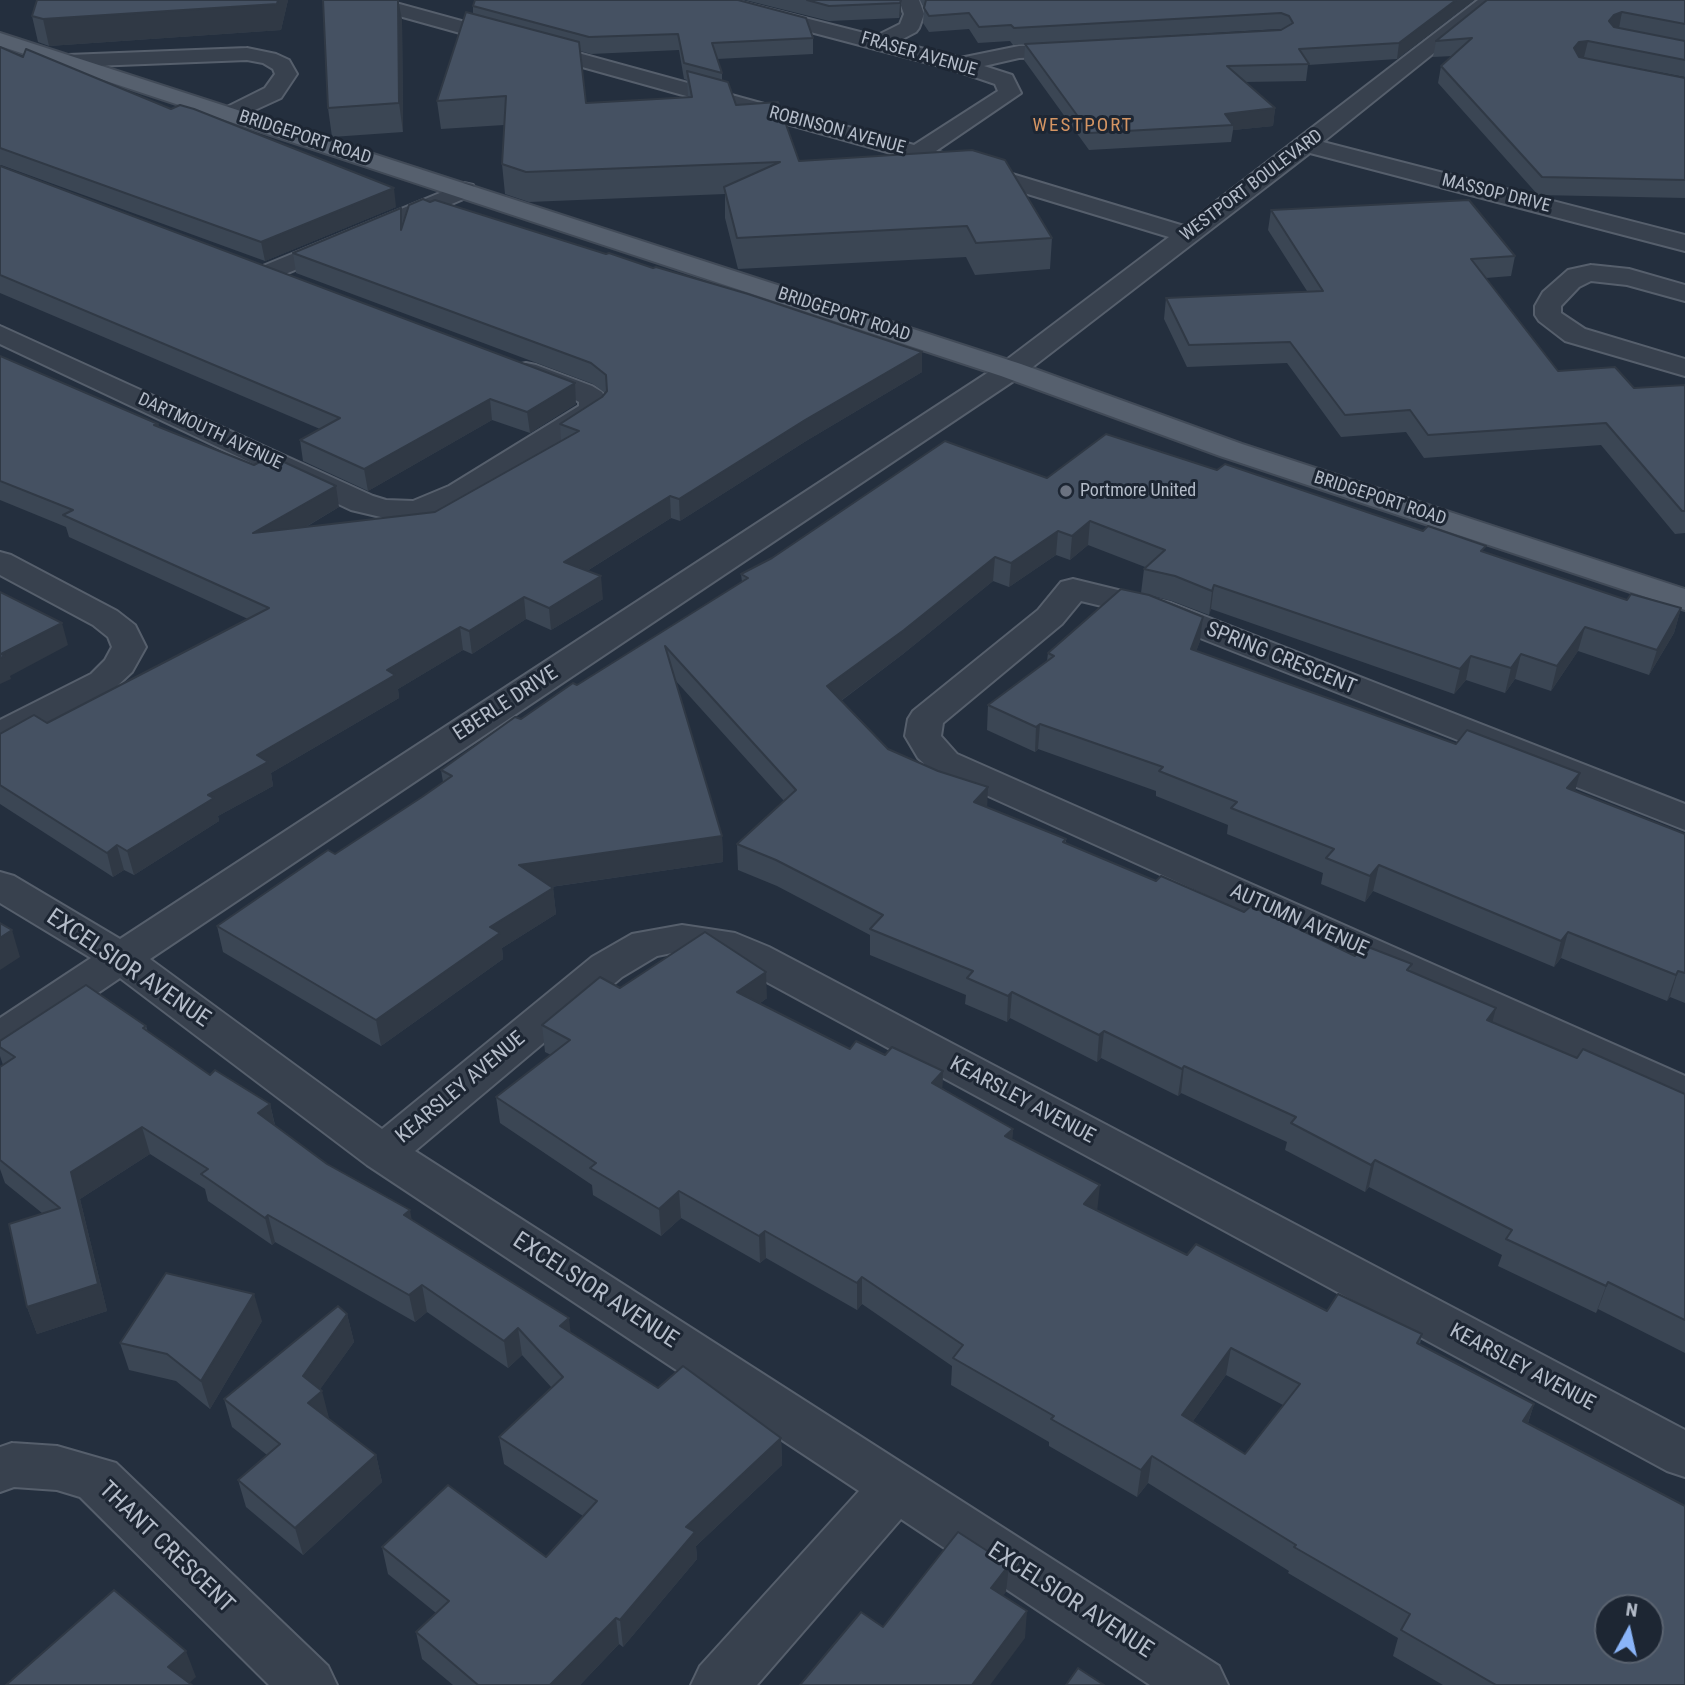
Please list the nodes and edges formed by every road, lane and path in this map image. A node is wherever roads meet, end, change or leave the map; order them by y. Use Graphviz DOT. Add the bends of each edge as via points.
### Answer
graph roads {
  1 [pos="363,0"];
  2 [pos="711,0"];
  3 [pos="909,0"];
  4 [pos="1490,0"];
  5 [pos="0,38"];
  6 [pos="878,43"];
  7 [pos="1100,49"];
  8 [pos="68,61"];
  9 [pos="959,64"];
  10 [pos="230,114"];
  11 [pos="1306,145"];
  12 [pos="917,153"];
  13 [pos="464,190"];
  14 [pos="1188,235"];
  15 [pos="1685,243"];
  16 [pos="305,287"];
  17 [pos="1685,293"];
  18 [pos="6,342"];
  19 [pos="506,363"];
  20 [pos="1685,368"];
  21 [pos="1011,370"];
  22 [pos="0,562"];
  23 [pos="1685,600"];
  24 [pos="0,734"];
  25 [pos="923,736"];
  26 [pos="1685,818"];
  27 [pos="0,885"];
  28 [pos="121,958"];
  29 [pos="0,1038"];
  30 [pos="1685,1094"];
  31 [pos="383,1153"];
  32 [pos="1685,1455"];
  33 [pos="0,1469"];
  34 [pos="896,1487"];
  35 [pos="307,1685"];
  36 [pos="720,1685"];
  37 [pos="1199,1685"];
  1 -- 12 [label="street, ROBINSON AVENUE"];
  2 -- 6 [label="street, FRASER AVENUE"];
  3 -- 6 [label="street" via="914,14 909,28"];
  4 -- 11 [label="street, WESTPORT BOULEVARD"];
  5 -- 8 [label="main road, BRIDGEPORT ROAD"];
  6 -- 9 [label="street, FRASER AVENUE"];
  7 -- 9 [label="street" via="1019,52"];
  8 -- 10 [label="main road, BRIDGEPORT ROAD"];
  8 -- 10 [label="street" via="247,54 281,65 286,74 273,93"];
  9 -- 12 [label="street, FRASER AVENUE" via="1004,80 1010,93"];
  10 -- 13 [label="main road, BRIDGEPORT ROAD"];
  11 -- 14 [label="street, WESTPORT BOULEVARD"];
  11 -- 15 [label="street, MASSOP DRIVE"];
  12 -- 14 [label="street, ROBINSON AVENUE"];
  13 -- 16 [label="street" via="255,268"];
  13 -- 21 [label="main road, BRIDGEPORT ROAD"];
  14 -- 21 [label="street, WESTPORT BOULEVARD"];
  17 -- 20 [label="street" via="1629,277 1591,273 1570,281 1548,306 1548,315 1575,335"];
  18 -- 19 [label="street, DARTMOUTH AVENUE" via="362,503 385,509 413,510 437,504 592,410 592,398 582,392"];
  21 -- 23 [label="main road, BRIDGEPORT ROAD" via="1231,450"];
  21 -- 28 [label="street, EBERLE DRIVE"];
  22 -- 24 [label="street" via="105,618 123,632 129,647 120,665 103,681"];
  25 -- 26 [label="street, SPRING CRESCENT" via="926,719 1050,617 1073,589 1159,610"];
  25 -- 30 [label="street, AUTUMN AVENUE" via="944,762"];
  27 -- 28 [label="street, EXCELSIOR AVENUE"];
  28 -- 29 [label="street, EBERLE DRIVE"];
  28 -- 31 [label="street, EXCELSIOR AVENUE"];
  31 -- 32 [label="street, KEARSLEY AVENUE" via="607,967 646,944 682,938 721,943"];
  31 -- 34 [label="street, EXCELSIOR AVENUE"];
  33 -- 35 [label="street, THANT CRESCENT" via="12,1465 57,1468 97,1479"];
  34 -- 36 [label="street"];
  34 -- 37 [label="street, EXCELSIOR AVENUE"];
}
